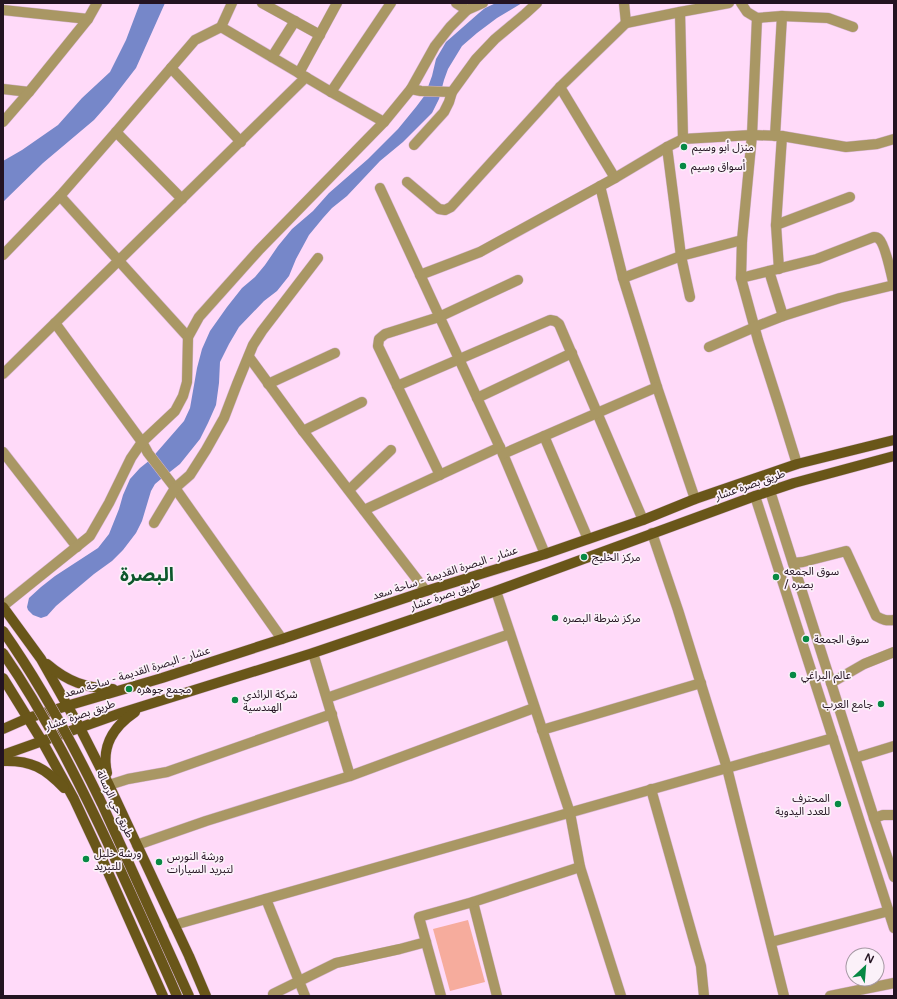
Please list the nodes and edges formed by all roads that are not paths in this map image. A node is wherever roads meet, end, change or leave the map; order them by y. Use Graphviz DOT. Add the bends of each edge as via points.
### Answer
graph roads {
  1 [pos="97,3"];
  2 [pos="232,3"];
  3 [pos="262,3"];
  4 [pos="337,3"];
  5 [pos="390,3"];
  6 [pos="456,3"];
  7 [pos="483,3"];
  8 [pos="537,3"];
  9 [pos="624,3"];
  10 [pos="729,3"];
  11 [pos="741,3"];
  12 [pos="3,10"];
  13 [pos="467,10"];
  14 [pos="680,12"];
  15 [pos="782,16"];
  16 [pos="757,18"];
  17 [pos="88,19"];
  18 [pos="294,21"];
  19 [pos="626,23"];
  20 [pos="221,27"];
  21 [pos="853,27"];
  22 [pos="320,35"];
  23 [pos="272,57"];
  24 [pos="171,68"];
  25 [pos="303,75"];
  26 [pos="560,87"];
  27 [pos="3,89"];
  28 [pos="416,90"];
  29 [pos="29,92"];
  30 [pos="331,92"];
  31 [pos="448,92"];
  32 [pos="3,122"];
  33 [pos="384,122"];
  34 [pos="116,132"];
  35 [pos="752,135"];
  36 [pos="779,136"];
  37 [pos="683,139"];
  38 [pos="894,139"];
  39 [pos="241,142"];
  40 [pos="414,145"];
  41 [pos="667,147"];
  42 [pos="615,178"];
  43 [pos="406,182"];
  44 [pos="600,186"];
  45 [pos="380,188"];
  46 [pos="60,196"];
  47 [pos="850,197"];
  48 [pos="182,199"];
  49 [pos="776,225"];
  50 [pos="742,240"];
  51 [pos="3,255"];
  52 [pos="681,256"];
  53 [pos="318,258"];
  54 [pos="119,261"];
  55 [pos="779,269"];
  56 [pos="769,271"];
  57 [pos="420,275"];
  58 [pos="623,278"];
  59 [pos="741,278"];
  60 [pos="518,280"];
  61 [pos="894,286"];
  62 [pos="690,297"];
  63 [pos="783,316"];
  64 [pos="439,317"];
  65 [pos="55,323"];
  66 [pos="755,327"];
  67 [pos="188,337"];
  68 [pos="709,347"];
  69 [pos="335,353"];
  70 [pos="572,353"];
  71 [pos="248,357"];
  72 [pos="459,359"];
  73 [pos="3,374"];
  74 [pos="268,384"];
  75 [pos="397,386"];
  76 [pos="657,387"];
  77 [pos="477,398"];
  78 [pos="362,402"];
  79 [pos="597,413"];
  80 [pos="304,431"];
  81 [pos="544,436"];
  82 [pos="894,440"];
  83 [pos="142,442"];
  84 [pos="392,450"];
  85 [pos="501,450"];
  86 [pos="3,452"];
  87 [pos="894,456"];
  88 [pos="797,464"];
  89 [pos="440,474"];
  90 [pos="172,485"];
  91 [pos="348,490"];
  92 [pos="770,491"];
  93 [pos="755,496"];
  94 [pos="695,498"];
  95 [pos="364,510"];
  96 [pos="643,520"];
  97 [pos="154,523"];
  98 [pos="652,533"];
  99 [pos="588,539"];
  100 [pos="77,547"];
  101 [pos="545,554"];
  102 [pos="793,563"];
  103 [pos="426,591"];
  104 [pos="496,591"];
  105 [pos="3,607"];
  106 [pos="894,620"];
  107 [pos="3,631"];
  108 [pos="510,634"];
  109 [pos="282,639"];
  110 [pos="894,652"];
  111 [pos="3,653"];
  112 [pos="312,653"];
  113 [pos="41,659"];
  114 [pos="3,678"];
  115 [pos="701,683"];
  116 [pos="831,683"];
  117 [pos="121,690"];
  118 [pos="327,698"];
  119 [pos="67,706"];
  120 [pos="143,706"];
  121 [pos="534,708"];
  122 [pos="332,714"];
  123 [pos="28,718"];
  124 [pos="80,728"];
  125 [pos="3,729"];
  126 [pos="542,730"];
  127 [pos="833,738"];
  128 [pos="42,741"];
  129 [pos="894,746"];
  130 [pos="3,755"];
  131 [pos="855,758"];
  132 [pos="3,761"];
  133 [pos="727,768"];
  134 [pos="350,776"];
  135 [pos="110,785"];
  136 [pos="651,789"];
  137 [pos="74,799"];
  138 [pos="570,813"];
  139 [pos="894,815"];
  140 [pos="874,818"];
  141 [pos="137,845"];
  142 [pos="580,867"];
  143 [pos="894,877"];
  144 [pos="266,899"];
  145 [pos="473,902"];
  146 [pos="888,911"];
  147 [pos="174,925"];
  148 [pos="894,928"];
  149 [pos="426,942"];
  150 [pos="771,942"];
  151 [pos="299,981"];
  152 [pos="894,983"];
  153 [pos="273,994"];
  154 [pos="163,996"];
  155 [pos="177,996"];
  156 [pos="189,996"];
  157 [pos="206,996"];
  158 [pos="305,996"];
  159 [pos="441,996"];
  160 [pos="497,996"];
  161 [pos="621,996"];
  162 [pos="704,996"];
  163 [pos="784,996"];
  164 [pos="830,996"];
  1 -- 17 [label="street"];
  2 -- 20 [label="street"];
  3 -- 18 [label="street"];
  4 -- 22 [label="street"];
  5 -- 30 [label="street"];
  6 -- 13 [label="street"];
  7 -- 13 [label="street"];
  8 -- 31 [label="street" via="494,39"];
  9 -- 19 [label="street"];
  10 -- 14 [label="street"];
  11 -- 16 [label="street" via="747,12"];
  12 -- 17 [label="street"];
  13 -- 28 [label="street" via="435,46"];
  14 -- 19 [label="street"];
  14 -- 37 [label="street"];
  15 -- 16 [label="street"];
  15 -- 21 [label="street" via="828,18"];
  15 -- 36 [label="street"];
  16 -- 35 [label="street"];
  17 -- 29 [label="street"];
  18 -- 22 [label="street"];
  18 -- 23 [label="street"];
  19 -- 26 [label="street"];
  20 -- 23 [label="street"];
  20 -- 24 [label="street" via="195,40"];
  22 -- 25 [label="street"];
  23 -- 25 [label="street"];
  24 -- 34 [label="street"];
  24 -- 39 [label="street"];
  25 -- 30 [label="street"];
  25 -- 39 [label="street"];
  26 -- 42 [label="street"];
  26 -- 43 [label="street" via="450,208 439,209"];
  27 -- 29 [label="street"];
  28 -- 31 [label="street"];
  28 -- 33 [label="street"];
  29 -- 32 [label="street"];
  30 -- 33 [label="street"];
  31 -- 40 [label="street" via="449,102 444,112"];
  33 -- 67 [label="street" via="259,250 200,318"];
  34 -- 46 [label="street"];
  34 -- 48 [label="street"];
  35 -- 36 [label="street"];
  35 -- 37 [label="street"];
  35 -- 50 [label="street"];
  36 -- 38 [label="street" via="846,147 877,144"];
  36 -- 49 [label="street"];
  37 -- 41 [label="street"];
  39 -- 48 [label="street"];
  41 -- 42 [label="street"];
  41 -- 52 [label="street"];
  42 -- 44 [label="street"];
  44 -- 57 [label="street" via="480,252"];
  44 -- 58 [label="street"];
  45 -- 57 [label="street"];
  46 -- 51 [label="street"];
  46 -- 54 [label="street"];
  47 -- 49 [label="street"];
  48 -- 54 [label="street"];
  49 -- 55 [label="street"];
  50 -- 52 [label="street"];
  50 -- 59 [label="street"];
  52 -- 58 [label="street"];
  52 -- 62 [label="street"];
  53 -- 71 [label="street" via="262,331"];
  54 -- 65 [label="street"];
  54 -- 67 [label="street"];
  55 -- 56 [label="street"];
  55 -- 61 [label="street" via="817,259 874,237 881,241"];
  56 -- 59 [label="street"];
  56 -- 63 [label="street"];
  57 -- 64 [label="street"];
  58 -- 76 [label="street"];
  59 -- 66 [label="street"];
  60 -- 64 [label="street"];
  61 -- 63 [label="street" via="840,298"];
  63 -- 66 [label="street"];
  64 -- 72 [label="street"];
  64 -- 75 [label="street" via="385,334 379,339 378,346"];
  65 -- 73 [label="street"];
  65 -- 83 [label="street"];
  66 -- 68 [label="street"];
  66 -- 88 [label="street"];
  67 -- 83 [label="street" via="187,382 183,396 175,411"];
  69 -- 74 [label="street"];
  70 -- 72 [label="street" via="559,324 550,320"];
  70 -- 77 [label="street"];
  70 -- 79 [label="street"];
  71 -- 74 [label="street"];
  71 -- 90 [label="street" via="224,418 206,450 190,475"];
  72 -- 75 [label="street"];
  72 -- 77 [label="street"];
  74 -- 80 [label="street"];
  75 -- 89 [label="street"];
  76 -- 79 [label="street"];
  76 -- 94 [label="street"];
  77 -- 85 [label="street"];
  78 -- 80 [label="street"];
  79 -- 81 [label="street"];
  79 -- 96 [label="street"];
  80 -- 91 [label="street"];
  81 -- 85 [label="street"];
  81 -- 99 [label="street"];
  82 -- 88 [label="main road, عشار - البصرة القديمة - ساحة سعد"];
  83 -- 90 [label="street"];
  83 -- 100 [label="street" via="90,536"];
  84 -- 91 [label="street"];
  85 -- 89 [label="street"];
  85 -- 101 [label="street"];
  86 -- 100 [label="street"];
  87 -- 92 [label="main road, طريق بصرة عشار"];
  88 -- 94 [label="main road, عشار - البصرة القديمة - ساحة سعد"];
  89 -- 95 [label="street"];
  90 -- 97 [label="street"];
  90 -- 109 [label="street"];
  91 -- 95 [label="street"];
  92 -- 93 [label="main road, طريق بصرة عشار"];
  92 -- 102 [label="street"];
  93 -- 98 [label="main road, طريق بصرة عشار"];
  93 -- 127 [label="street"];
  94 -- 96 [label="main road, عشار - البصرة القديمة - ساحة سعد"];
  95 -- 103 [label="street"];
  96 -- 99 [label="main road, عشار - البصرة القديمة - ساحة سعد"];
  98 -- 104 [label="main road, طريق بصرة عشار"];
  98 -- 115 [label="street"];
  99 -- 101 [label="main road, عشار - البصرة القديمة - ساحة سعد"];
  100 -- 105 [label="street"];
  101 -- 103 [label="main road, عشار - البصرة القديمة - ساحة سعد"];
  102 -- 106 [label="street" via="846,550 876,616 882,620"];
  102 -- 116 [label="street"];
  103 -- 109 [label="main road, عشار - البصرة القديمة - ساحة سعد"];
  104 -- 108 [label="street"];
  104 -- 112 [label="main road, طريق بصرة عشار"];
  105 -- 113 [label="main road"];
  107 -- 156 [label="main road, طريق حي الرسالة, bridge" via="43,692 87,773"];
  108 -- 118 [label="street"];
  108 -- 121 [label="street"];
  109 -- 117 [label="main road, عشار - البصرة القديمة - ساحة سعد"];
  110 -- 116 [label="street" via="864,664"];
  111 -- 155 [label="main road, bridge" via="19,676 83,789"];
  112 -- 118 [label="street"];
  112 -- 120 [label="main road, طريق بصرة عشار"];
  113 -- 117 [label="main road" via="77,684"];
  113 -- 119 [label="main road"];
  114 -- 123 [label="main road"];
  115 -- 126 [label="street"];
  115 -- 133 [label="street"];
  116 -- 131 [label="street"];
  117 -- 119 [label="main road, عشار - البصرة القديمة - ساحة سعد"];
  118 -- 122 [label="street"];
  119 -- 123 [label="main road, عشار - البصرة القديمة - ساحة سعد"];
  119 -- 124 [label="main road"];
  120 -- 124 [label="main road, طريق بصرة عشار"];
  120 -- 135 [label="main road" via="123,720 110,738 105,760"];
  121 -- 126 [label="street"];
  121 -- 134 [label="street"];
  122 -- 134 [label="street"];
  122 -- 135 [label="street" via="167,772"];
  123 -- 125 [label="main road, عشار - البصرة القديمة - ساحة سعد"];
  123 -- 128 [label="main road"];
  124 -- 128 [label="main road, طريق بصرة عشار"];
  124 -- 135 [label="main road"];
  126 -- 138 [label="street"];
  127 -- 133 [label="street"];
  127 -- 146 [label="street"];
  128 -- 130 [label="main road, طريق بصرة عشار"];
  128 -- 137 [label="main road"];
  129 -- 131 [label="street"];
  131 -- 140 [label="street"];
  132 -- 137 [label="main road" via="17,761 43,769"];
  133 -- 136 [label="street"];
  133 -- 150 [label="street"];
  134 -- 141 [label="street"];
  135 -- 141 [label="main road"];
  136 -- 138 [label="street"];
  136 -- 162 [label="street" via="700,966"];
  137 -- 154 [label="main road"];
  138 -- 142 [label="street"];
  138 -- 144 [label="street"];
  139 -- 140 [label="street"];
  140 -- 143 [label="street"];
  141 -- 147 [label="main road"];
  142 -- 145 [label="street"];
  142 -- 161 [label="street"];
  144 -- 147 [label="street"];
  144 -- 151 [label="street"];
  145 -- 149 [label="street" via="419,917"];
  145 -- 160 [label="street"];
  146 -- 148 [label="street"];
  146 -- 150 [label="street"];
  147 -- 157 [label="main road"];
  149 -- 151 [label="street" via="336,963"];
  149 -- 159 [label="street"];
  150 -- 163 [label="street"];
  151 -- 153 [label="street"];
  151 -- 158 [label="street"];
  152 -- 164 [label="street"];
}
